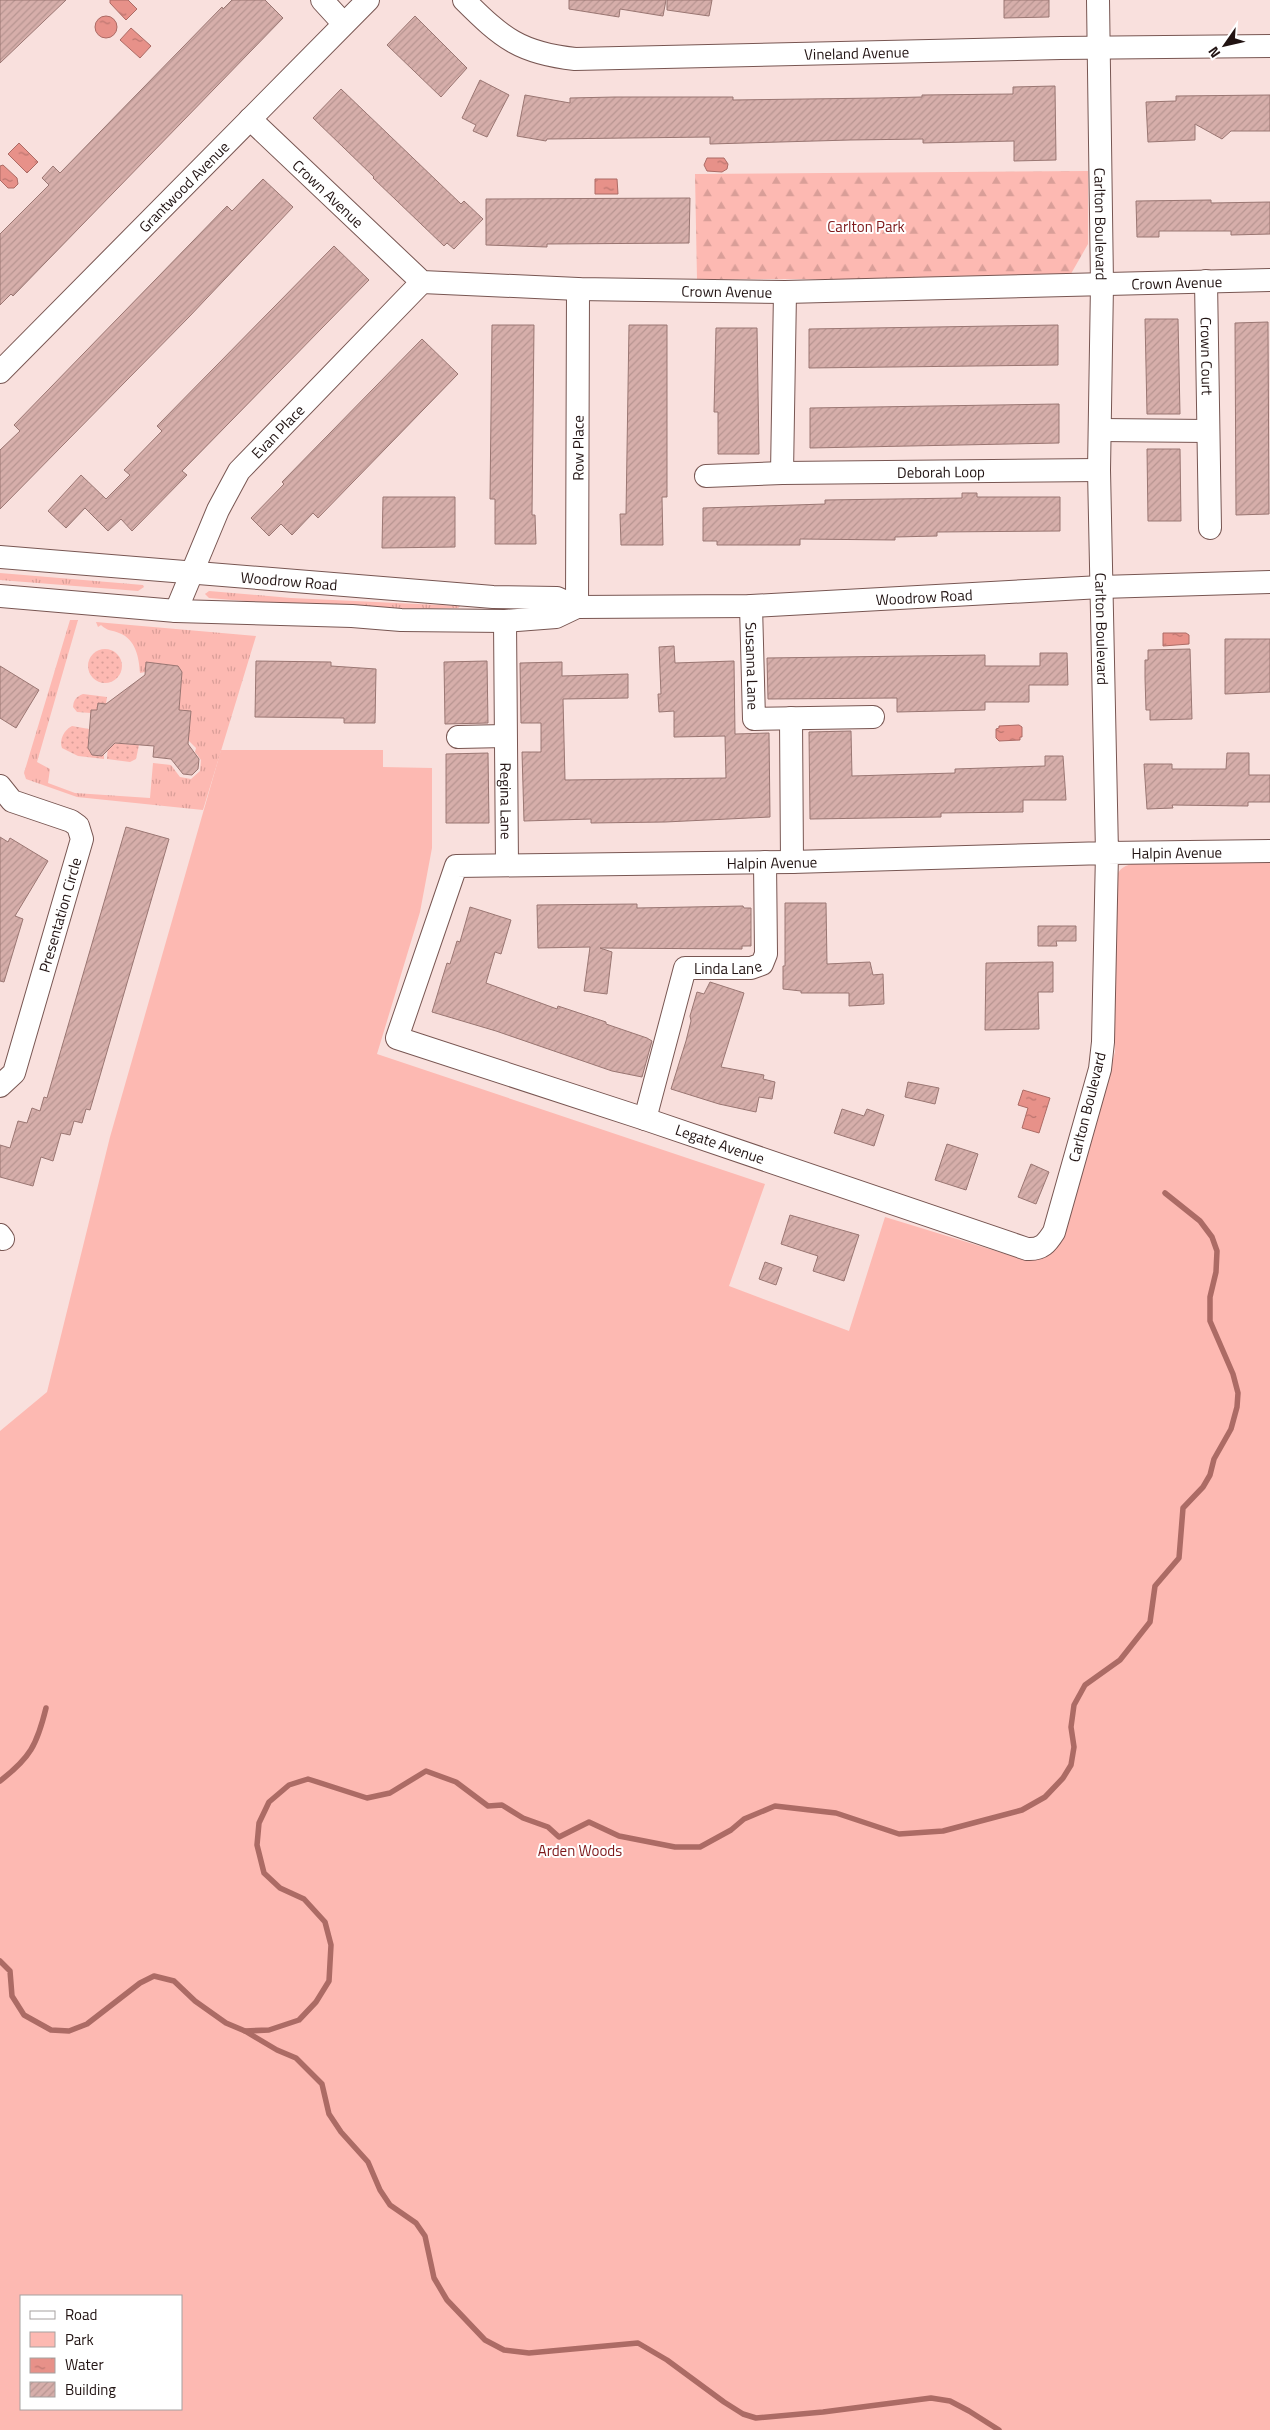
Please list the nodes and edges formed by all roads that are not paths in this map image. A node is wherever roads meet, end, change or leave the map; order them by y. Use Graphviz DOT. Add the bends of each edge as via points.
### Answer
graph roads {
  1 [pos="322,0"];
  2 [pos="368,0"];
  3 [pos="464,0"];
  4 [pos="1098,0"];
  5 [pos="343,22"];
  6 [pos="1270,46"];
  7 [pos="1098,48"];
  8 [pos="250,119"];
  9 [pos="1270,280"];
  10 [pos="1206,281"];
  11 [pos="422,282"];
  12 [pos="1102,284"];
  13 [pos="578,289"];
  14 [pos="786,292"];
  15 [pos="0,372"];
  16 [pos="1102,430"];
  17 [pos="1208,431"];
  18 [pos="1099,470"];
  19 [pos="782,473"];
  20 [pos="706,476"];
  21 [pos="1210,528"];
  22 [pos="0,557"];
  23 [pos="191,573"];
  24 [pos="1270,582"];
  25 [pos="1101,587"];
  26 [pos="0,596"];
  27 [pos="751,606"];
  28 [pos="577,607"];
  29 [pos="176,612"];
  30 [pos="505,621"];
  31 [pos="873,717"];
  32 [pos="791,718"];
  33 [pos="504,736"];
  34 [pos="458,738"];
  35 [pos="0,786"];
  36 [pos="1270,851"];
  37 [pos="1107,853"];
  38 [pos="766,862"];
  39 [pos="792,862"];
  40 [pos="507,865"];
  41 [pos="397,1038"];
  42 [pos="0,1086"];
  43 [pos="645,1119"];
  44 [pos="1042,1247"];
  1 -- 5 [label="street"];
  2 -- 5 [label="street, Grantwood Avenue"];
  3 -- 7 [label="street, Vineland Avenue" via="505,38 528,50 575,59"];
  4 -- 7 [label="street, Carlton Boulevard"];
  5 -- 8 [label="street, Grantwood Avenue"];
  6 -- 7 [label="street, Vineland Avenue"];
  7 -- 12 [label="street, Carlton Boulevard"];
  8 -- 11 [label="street, Crown Avenue"];
  8 -- 15 [label="street, Grantwood Avenue"];
  9 -- 10 [label="street, Crown Avenue"];
  10 -- 12 [label="street, Crown Avenue"];
  10 -- 17 [label="street, Crown Court"];
  11 -- 13 [label="street, Crown Avenue"];
  11 -- 23 [label="street, Evan Place" via="239,471"];
  12 -- 14 [label="street, Crown Avenue"];
  12 -- 16 [label="street, Carlton Boulevard"];
  13 -- 14 [label="street, Crown Avenue"];
  13 -- 28 [label="street, Row Place"];
  14 -- 19 [label="street"];
  16 -- 17 [label="street"];
  16 -- 18 [label="street, Carlton Boulevard"];
  17 -- 21 [label="street, Crown Court"];
  18 -- 19 [label="street, Deborah Loop"];
  18 -- 25 [label="street, Carlton Boulevard"];
  19 -- 20 [label="street, Deborah Loop"];
  22 -- 23 [label="street, Woodrow Road"];
  23 -- 28 [label="street, Woodrow Road" via="493,597 557,598"];
  23 -- 29 [label="street, Evan Place"];
  24 -- 25 [label="street, Woodrow Road"];
  25 -- 27 [label="street, Woodrow Road"];
  25 -- 37 [label="street, Carlton Boulevard"];
  26 -- 29 [label="street, Woodrow Road"];
  27 -- 28 [label="street, Woodrow Road"];
  27 -- 32 [label="street, Susanna Lane" via="754,719"];
  28 -- 30 [label="street, Woodrow Road" via="556,618"];
  29 -- 30 [label="street, Woodrow Road"];
  30 -- 33 [label="street, Regina Lane"];
  31 -- 32 [label="street, Susanna Lane"];
  32 -- 39 [label="street"];
  33 -- 34 [label="street"];
  33 -- 40 [label="street, Regina Lane"];
  35 -- 42 [label="street, Presentation Circle" via="12,801 71,821 78,826 82,839 14,1073"];
  36 -- 37 [label="street, Halpin Avenue"];
  37 -- 39 [label="street, Halpin Avenue"];
  37 -- 44 [label="street, Carlton Boulevard" via="1100,1069 1054,1232"];
  38 -- 39 [label="street, Halpin Avenue"];
  38 -- 40 [label="street, Halpin Avenue"];
  38 -- 43 [label="street, Linda Lane" via="766,954 762,964 751,968 685,968"];
  40 -- 41 [label="street, Halpin Avenue" via="456,866"];
  41 -- 43 [label="street, Legate Avenue"];
  43 -- 44 [label="street, Legate Avenue" via="1027,1249"];
}
